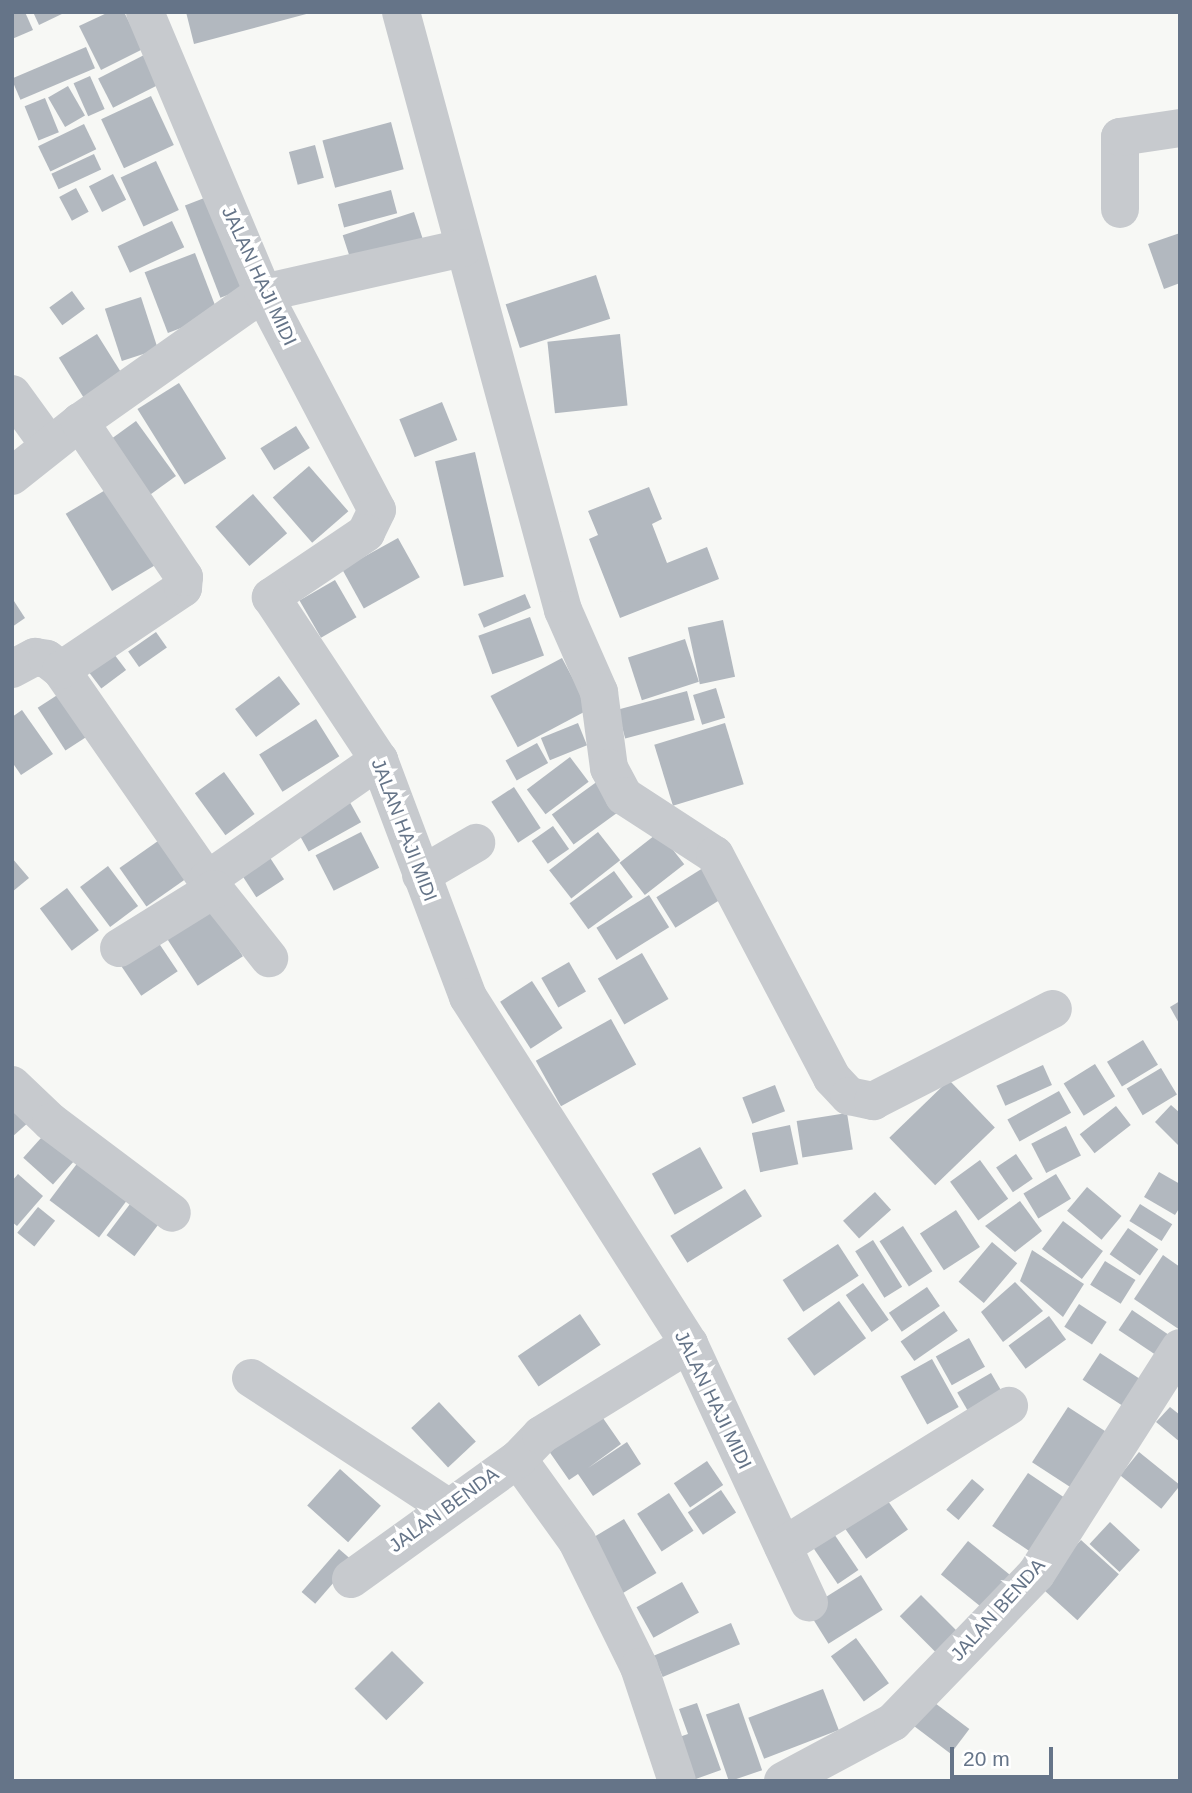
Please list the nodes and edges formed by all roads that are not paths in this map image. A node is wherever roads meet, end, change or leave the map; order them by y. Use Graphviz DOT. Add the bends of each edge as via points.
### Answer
graph roads {
  1 [pos="145,12"];
  2 [pos="401,12"];
  3 [pos="1180,128"];
  4 [pos="1120,209"];
  5 [pos="463,248"];
  6 [pos="264,293"];
  7 [pos="12,394"];
  8 [pos="80,422"];
  9 [pos="49,445"];
  10 [pos="12,477"];
  11 [pos="12,669"];
  12 [pos="61,670"];
  13 [pos="379,760"];
  14 [pos="476,843"];
  15 [pos="421,875"];
  16 [pos="211,884"];
  17 [pos="119,948"];
  18 [pos="269,958"];
  19 [pos="1053,1009"];
  20 [pos="12,1085"];
  21 [pos="172,1213"];
  22 [pos="689,1344"];
  23 [pos="1180,1348"];
  24 [pos="251,1378"];
  25 [pos="1009,1406"];
  26 [pos="518,1458"];
  27 [pos="446,1506"];
  28 [pos="783,1546"];
  29 [pos="351,1579"];
  30 [pos="809,1603"];
  31 [pos="677,1781"];
  32 [pos="783,1781"];
  1 -- 6 [label="street, JALAN HAJI MIDI"];
  2 -- 5 [label="street"];
  3 -- 4 [label="street" via="1120,137"];
  5 -- 6 [label="street"];
  5 -- 19 [label="street" via="563,610 599,692 609,768 624,796 715,855 832,1078 849,1096 873,1101"];
  6 -- 8 [label="street"];
  6 -- 13 [label="street, JALAN HAJI MIDI" via="377,510 366,533 271,597"];
  7 -- 9 [label="street"];
  8 -- 9 [label="street"];
  8 -- 12 [label="street" via="184,577 184,588"];
  9 -- 10 [label="street"];
  11 -- 12 [label="street" via="35,657 47,659"];
  12 -- 16 [label="street"];
  13 -- 15 [label="street, JALAN HAJI MIDI"];
  13 -- 16 [label="street"];
  14 -- 15 [label="street"];
  15 -- 22 [label="street, JALAN HAJI MIDI" via="468,997"];
  16 -- 17 [label="street"];
  16 -- 18 [label="street"];
  20 -- 21 [label="street" via="51,1122"];
  22 -- 26 [label="street" via="541,1435"];
  22 -- 28 [label="street, JALAN HAJI MIDI"];
  23 -- 32 [label="street, JALAN BENDA" via="1036,1574 893,1722"];
  24 -- 27 [label="street"];
  25 -- 28 [label="street"];
  26 -- 27 [label="street, JALAN BENDA"];
  26 -- 31 [label="street, JALAN BENDA" via="577,1541 639,1667"];
  27 -- 29 [label="street, JALAN BENDA"];
  28 -- 30 [label="street, JALAN HAJI MIDI"];
}
